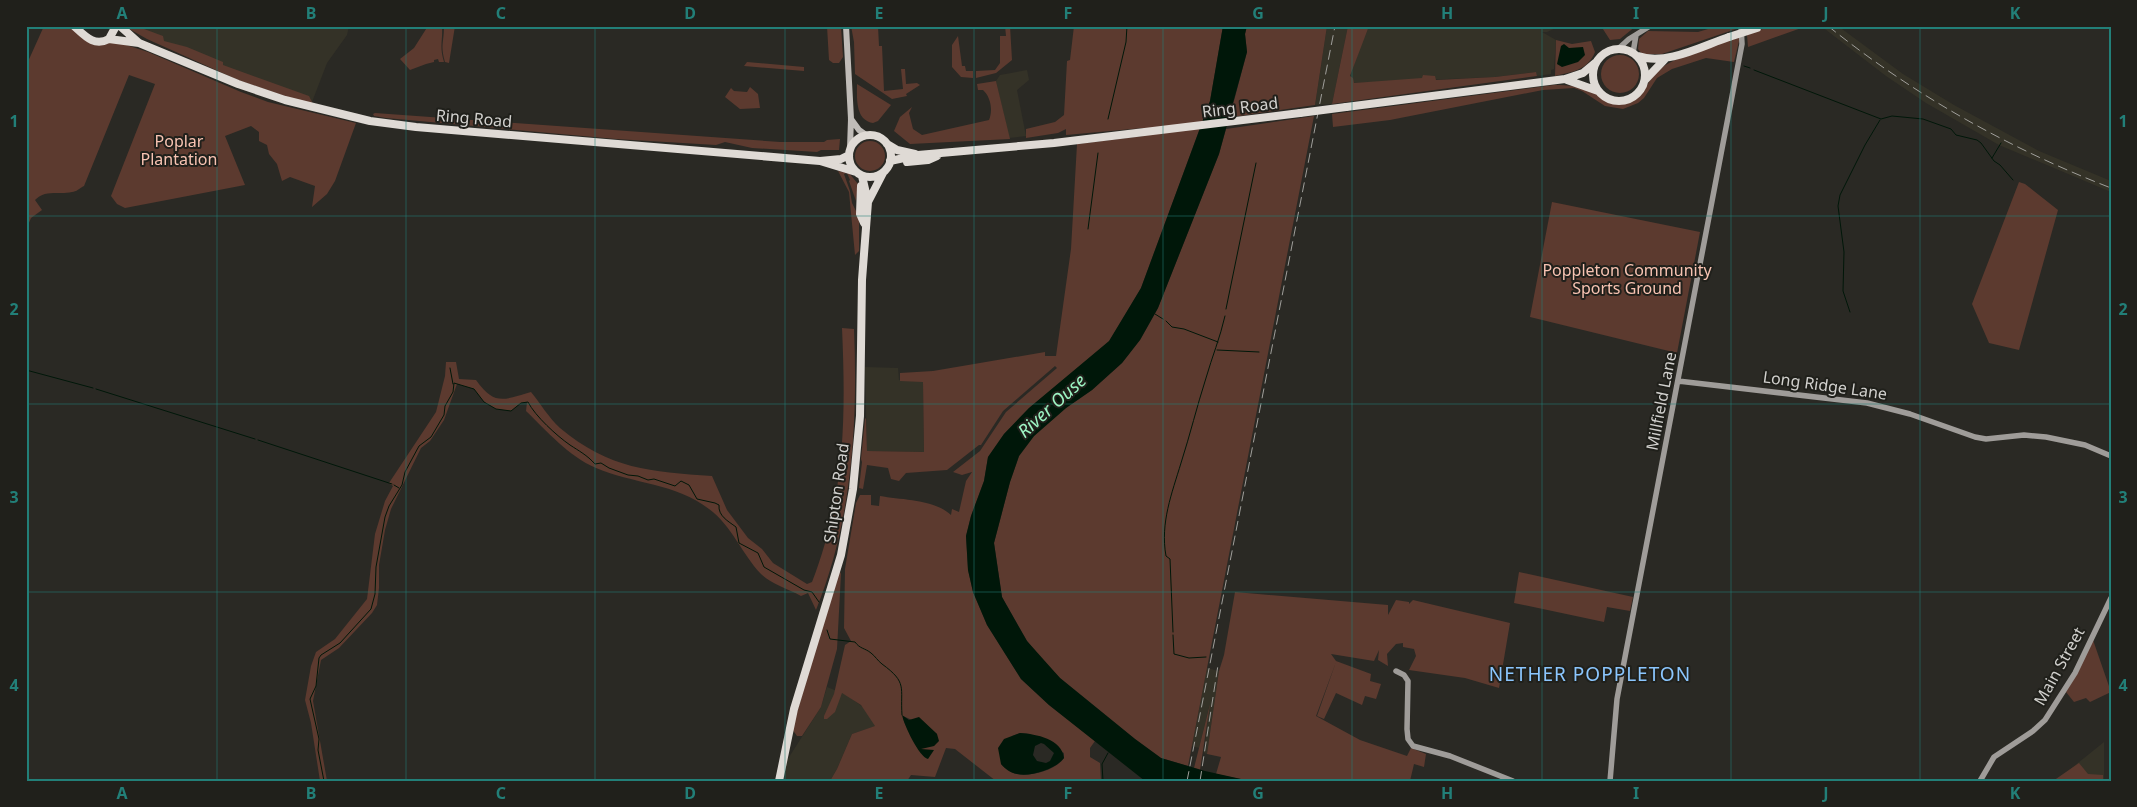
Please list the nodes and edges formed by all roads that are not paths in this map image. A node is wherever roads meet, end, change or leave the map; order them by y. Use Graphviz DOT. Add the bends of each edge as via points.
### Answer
graph roads {
  1 [pos="74,26"];
  2 [pos="82,26"];
  3 [pos="116,26"];
  4 [pos="120,26"];
  5 [pos="846,26"];
  6 [pos="1650,26"];
  7 [pos="1691,26"];
  8 [pos="1697,26"];
  9 [pos="1741,26"];
  10 [pos="1759,27"];
  11 [pos="85,36"];
  12 [pos="1636,36"];
  13 [pos="109,39"];
  14 [pos="139,43"];
  15 [pos="1618,49"];
  16 [pos="1635,55"];
  17 [pos="1665,59"];
  18 [pos="1595,63"];
  19 [pos="1565,79"];
  20 [pos="1645,80"];
  21 [pos="1598,91"];
  22 [pos="851,119"];
  23 [pos="866,135"];
  24 [pos="887,144"];
  25 [pos="850,149"];
  26 [pos="941,154"];
  27 [pos="918,155"];
  28 [pos="806,160"];
  29 [pos="820,161"];
  30 [pos="890,162"];
  31 [pos="856,172"];
  32 [pos="882,175"];
  33 [pos="868,202"];
  34 [pos="865,225"];
  35 [pos="1678,380"];
  36 [pos="2111,456"];
  37 [pos="2111,598"];
  38 [pos="1396,671"];
  39 [pos="779,781"];
  40 [pos="1513,781"];
  41 [pos="1610,781"];
  42 [pos="1980,781"];
  1 -- 11 [label="highway"];
  2 -- 11 [label="highway"];
  3 -- 13 [label="highway"];
  4 -- 14 [label="highway, Ring Road"];
  5 -- 22 [label="main road"];
  6 -- 12 [label="street"];
  7 -- 8 [label="street"];
  9 -- 35 [label="street, Millfield Lane" via="1742,44"];
  10 -- 17 [label="highway, bridge"];
  11 -- 13 [label="highway, Ring Road" via="94,42"];
  12 -- 15 [label="street"];
  12 -- 16 [label="street"];
  13 -- 14 [label="highway, Ring Road"];
  14 -- 28 [label="highway, Ring Road" via="272,96 370,121"];
  15 -- 16 [label="highway"];
  15 -- 18 [label="highway" via="1607,52"];
  16 -- 17 [label="highway" via="1651,60"];
  16 -- 20 [label="highway" via="1645,70"];
  17 -- 20 [label="highway"];
  18 -- 19 [label="highway, Ring Road" via="1582,73"];
  18 -- 21 [label="highway" via="1592,77"];
  19 -- 21 [label="highway, Ring Road"];
  19 -- 26 [label="highway, Ring Road, bridge" via="1138,133"];
  20 -- 21 [label="highway" via="1641,90 1628,100 1611,100"];
  22 -- 23 [label="main road"];
  22 -- 25 [label="main road"];
  23 -- 24 [label="highway" via="877,136"];
  23 -- 25 [label="highway" via="855,141"];
  24 -- 27 [label="highway, Ring Road"];
  24 -- 30 [label="highway" via="891,152"];
  25 -- 28 [label="highway"];
  25 -- 29 [label="highway, Ring Road" via="841,159"];
  25 -- 31 [label="highway" via="850,164"];
  26 -- 27 [label="highway, Ring Road"];
  26 -- 32 [label="highway" via="928,160 896,165"];
  27 -- 30 [label="highway, Ring Road"];
  28 -- 29 [label="highway, Ring Road"];
  29 -- 31 [label="highway, Ring Road"];
  30 -- 32 [label="highway"];
  31 -- 32 [label="highway"];
  31 -- 33 [label="highway, Shipton Road"];
  31 -- 34 [label="highway" via="861,186 860,214"];
  32 -- 33 [label="highway, Shipton Road"];
  33 -- 34 [label="highway, Shipton Road"];
  34 -- 39 [label="highway, Shipton Road" via="860,408 853,489 841,555 794,709"];
  35 -- 36 [label="street, Long Ridge Lane" via="1867,403 1910,414 1974,437 2041,436 2085,445"];
  35 -- 41 [label="street, Millfield Lane" via="1617,699"];
  37 -- 42 [label="street, Main Street" via="2074,673 2045,720 1994,758"];
  38 -- 40 [label="street" via="1408,681 1407,729 1410,743"];
}
